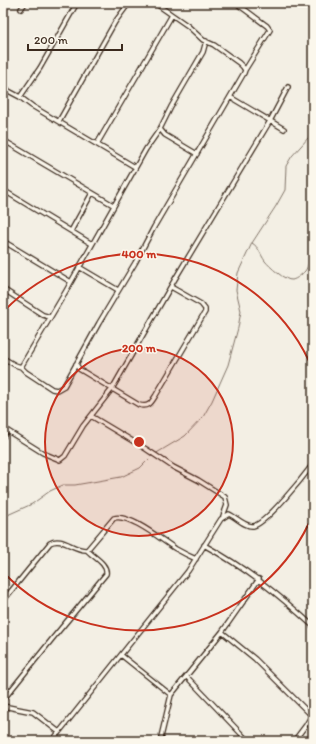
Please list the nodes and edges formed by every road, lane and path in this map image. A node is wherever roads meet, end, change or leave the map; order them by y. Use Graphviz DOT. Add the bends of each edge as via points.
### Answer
graph roads {
  1 [pos="25,3"];
  2 [pos="77,3"];
  3 [pos="129,3"];
  4 [pos="155,3"];
  5 [pos="236,3"];
  6 [pos="21,9"];
  7 [pos="172,15"];
  8 [pos="206,41"];
  9 [pos="245,70"];
  10 [pos="288,87"];
  11 [pos="3,88"];
  12 [pos="20,97"];
  13 [pos="230,98"];
  14 [pos="59,121"];
  15 [pos="270,121"];
  16 [pos="284,128"];
  17 [pos="160,129"];
  18 [pos="3,140"];
  19 [pos="97,144"];
  20 [pos="197,154"];
  21 [pos="135,167"];
  22 [pos="3,190"];
  23 [pos="92,193"];
  24 [pos="114,206"];
  25 [pos="71,231"];
  26 [pos="3,241"];
  27 [pos="92,244"];
  28 [pos="79,267"];
  29 [pos="71,282"];
  30 [pos="171,287"];
  31 [pos="3,289"];
  32 [pos="118,290"];
  33 [pos="50,317"];
  34 [pos="3,358"];
  35 [pos="76,364"];
  36 [pos="21,367"];
  37 [pos="112,389"];
  38 [pos="91,416"];
  39 [pos="5,429"];
  40 [pos="3,437"];
  41 [pos="313,464"];
  42 [pos="223,516"];
  43 [pos="204,545"];
  44 [pos="87,550"];
  45 [pos="196,559"];
  46 [pos="259,579"];
  47 [pos="3,601"];
  48 [pos="313,626"];
  49 [pos="222,632"];
  50 [pos="122,655"];
  51 [pos="186,677"];
  52 [pos="171,695"];
  53 [pos="3,700"];
  54 [pos="3,706"];
  55 [pos="312,715"];
  56 [pos="59,732"];
  57 [pos="52,741"];
  58 [pos="162,741"];
  59 [pos="248,741"];
  60 [pos="294,741"];
  1 -- 6 [label="street"];
  2 -- 12 [label="street" via="40,68"];
  3 -- 14 [label="street" via="115,22"];
  4 -- 7 [label="street"];
  5 -- 9 [label="street" via="270,30"];
  7 -- 8 [label="street"];
  7 -- 19 [label="street"];
  8 -- 9 [label="street" via="239,63"];
  8 -- 17 [label="street"];
  9 -- 13 [label="street"];
  10 -- 15 [label="street"];
  11 -- 12 [label="street"];
  12 -- 14 [label="street"];
  13 -- 15 [label="street"];
  13 -- 20 [label="street"];
  14 -- 19 [label="street"];
  15 -- 16 [label="street"];
  15 -- 30 [label="street"];
  17 -- 20 [label="street" via="165,135"];
  17 -- 21 [label="street"];
  18 -- 23 [label="street"];
  19 -- 21 [label="street"];
  20 -- 32 [label="street"];
  21 -- 24 [label="street"];
  22 -- 25 [label="street"];
  23 -- 24 [label="street"];
  23 -- 25 [label="street"];
  24 -- 27 [label="street"];
  25 -- 27 [label="street"];
  26 -- 29 [label="street"];
  27 -- 28 [label="street"];
  28 -- 29 [label="street"];
  28 -- 32 [label="street"];
  29 -- 33 [label="street"];
  30 -- 37 [label="street"];
  30 -- 37 [label="street" via="204,306 205,312 198,325 148,405 139,405"];
  31 -- 33 [label="street"];
  32 -- 35 [label="street"];
  33 -- 36 [label="street"];
  34 -- 36 [label="street"];
  35 -- 36 [label="street" via="64,386 56,390"];
  35 -- 37 [label="street" via="79,369"];
  37 -- 38 [label="street"];
  38 -- 39 [label="street" via="60,460 43,453"];
  38 -- 42 [label="street" via="225,497 227,505"];
  39 -- 40 [label="street"];
  41 -- 42 [label="street" via="281,504 256,525 249,526 229,514"];
  42 -- 43 [label="street"];
  43 -- 45 [label="street"];
  43 -- 46 [label="street"];
  44 -- 45 [label="street" via="114,518 122,517"];
  44 -- 47 [label="street" via="53,541"];
  44 -- 53 [label="street" via="105,566 106,574"];
  45 -- 50 [label="street"];
  46 -- 48 [label="street"];
  46 -- 49 [label="street"];
  49 -- 51 [label="street"];
  49 -- 55 [label="street" via="255,659"];
  50 -- 52 [label="street"];
  50 -- 56 [label="street"];
  51 -- 52 [label="street"];
  51 -- 59 [label="street"];
  52 -- 58 [label="street"];
  54 -- 56 [label="street" via="33,712"];
  55 -- 60 [label="street"];
  56 -- 57 [label="street"];
}
